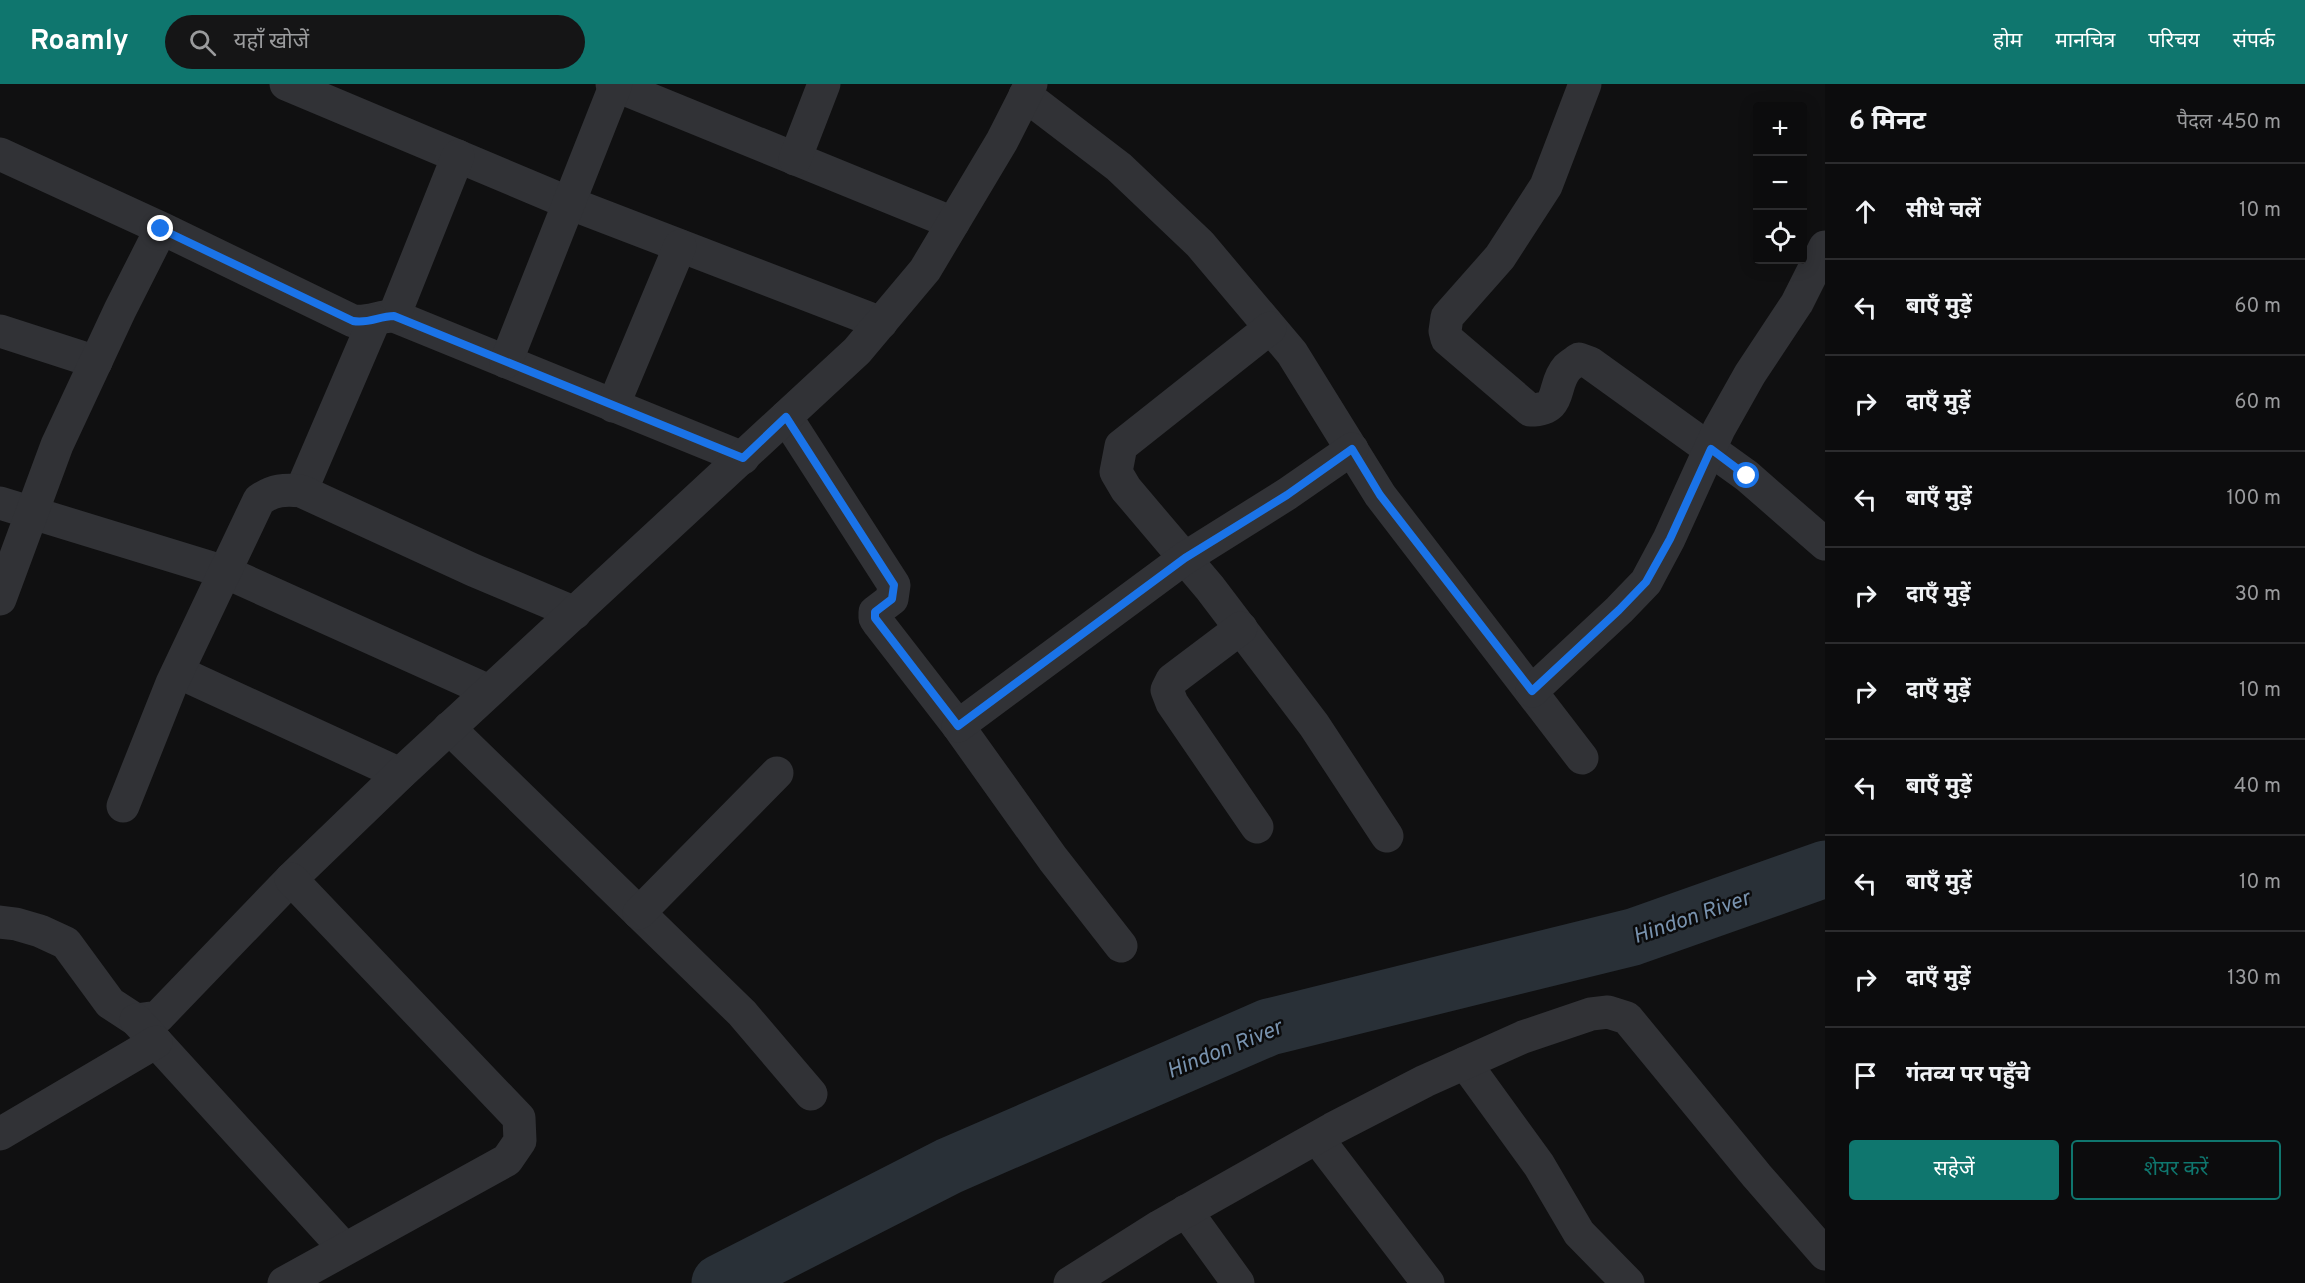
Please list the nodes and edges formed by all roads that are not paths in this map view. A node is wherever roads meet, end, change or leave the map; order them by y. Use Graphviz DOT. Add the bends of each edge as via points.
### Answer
graph roads {
  1 [pos="286,84"];
  2 [pos="824,84"];
  3 [pos="1586,84"];
  4 [pos="615,85"];
  5 [pos="1028,90"];
  6 [pos="0,154"];
  7 [pos="458,156"];
  8 [pos="795,159"];
  9 [pos="569,203"];
  10 [pos="953,223"];
  11 [pos="161,229"];
  12 [pos="680,246"];
  13 [pos="1825,247"];
  14 [pos="384,318"];
  15 [pos="880,323"];
  16 [pos="1270,327"];
  17 [pos="0,331"];
  18 [pos="96,362"];
  19 [pos="507,362"];
  20 [pos="613,406"];
  21 [pos="786,417"];
  22 [pos="1352,449"];
  23 [pos="1711,449"];
  24 [pos="743,458"];
  25 [pos="301,491"];
  26 [pos="0,503"];
  27 [pos="32,513"];
  28 [pos="1825,544"];
  29 [pos="1185,558"];
  30 [pos="225,572"];
  31 [pos="0,599"];
  32 [pos="575,612"];
  33 [pos="1241,628"];
  34 [pos="178,672"];
  35 [pos="489,691"];
  36 [pos="1532,691"];
  37 [pos="958,726"];
  38 [pos="449,728"];
  39 [pos="1582,758"];
  40 [pos="777,773"];
  41 [pos="400,774"];
  42 [pos="123,806"];
  43 [pos="1257,827"];
  44 [pos="1388,836"];
  45 [pos="291,879"];
  46 [pos="639,913"];
  47 [pos="0,922"];
  48 [pos="1121,946"];
  49 [pos="146,1031"];
  50 [pos="1465,1063"];
  51 [pos="811,1094"];
  52 [pos="0,1134"];
  53 [pos="1317,1138"];
  54 [pos="1186,1211"];
  55 [pos="344,1248"];
  56 [pos="1825,1254"];
  57 [pos="284,1283"];
  58 [pos="1070,1283"];
  59 [pos="1238,1283"];
  60 [pos="1428,1283"];
  61 [pos="1628,1283"];
  1 -- 7 [label="street"];
  2 -- 8 [label="street"];
  3 -- 23 [label="street" via="1546,186 1500,257 1447,317 1447,339 1530,410 1543,410 1551,404 1566,368 1579,359"];
  4 -- 8 [label="street"];
  4 -- 9 [label="street"];
  5 -- 10 [label="street"];
  5 -- 16 [label="street" via="1200,243"];
  6 -- 11 [label="street"];
  7 -- 9 [label="street"];
  7 -- 14 [label="street"];
  8 -- 10 [label="street"];
  9 -- 12 [label="street"];
  9 -- 19 [label="street"];
  10 -- 15 [label="street" via="925,270"];
  11 -- 14 [label="street" via="353,321 364,323"];
  11 -- 18 [label="street"];
  12 -- 15 [label="street"];
  12 -- 20 [label="street"];
  13 -- 23 [label="street" via="1797,303 1750,374"];
  14 -- 19 [label="street"];
  14 -- 25 [label="street"];
  15 -- 21 [label="street" via="857,351"];
  16 -- 22 [label="street" via="1292,352"];
  16 -- 29 [label="street" via="1121,446 1116,472"];
  17 -- 18 [label="street"];
  18 -- 27 [label="street" via="57,445"];
  19 -- 20 [label="street"];
  20 -- 24 [label="street"];
  21 -- 24 [label="street"];
  21 -- 37 [label="street" via="894,585 892,599 875,612 875,618"];
  22 -- 29 [label="street"];
  22 -- 36 [label="street" via="1380,495"];
  23 -- 28 [label="street"];
  23 -- 36 [label="street" via="1646,582"];
  24 -- 32 [label="street"];
  25 -- 30 [label="street" via="285,489 259,500"];
  25 -- 32 [label="street"];
  26 -- 27 [label="street"];
  27 -- 30 [label="street"];
  27 -- 31 [label="street"];
  29 -- 33 [label="street"];
  29 -- 37 [label="street"];
  30 -- 34 [label="street"];
  30 -- 35 [label="street"];
  32 -- 35 [label="street"];
  33 -- 43 [label="street" via="1172,680 1167,690 1172,704"];
  33 -- 44 [label="street" via="1314,725"];
  34 -- 41 [label="street"];
  34 -- 42 [label="street"];
  35 -- 38 [label="street"];
  36 -- 39 [label="street"];
  37 -- 48 [label="street"];
  38 -- 41 [label="street"];
  38 -- 46 [label="street"];
  40 -- 46 [label="street"];
  41 -- 45 [label="street"];
  45 -- 49 [label="street"];
  45 -- 55 [label="street" via="519,1118 520,1141 507,1160"];
  46 -- 51 [label="street" via="742,1013"];
  47 -- 49 [label="street" via="40,931 66,943 110,1003"];
  49 -- 52 [label="street"];
  49 -- 55 [label="street"];
  50 -- 53 [label="street"];
  50 -- 56 [label="street" via="1523,1037 1591,1014 1608,1012 1627,1018"];
  50 -- 61 [label="street" via="1539,1166 1579,1233"];
  53 -- 54 [label="street"];
  53 -- 60 [label="street"];
  54 -- 58 [label="street"];
  54 -- 59 [label="street"];
  55 -- 57 [label="street"];
}
